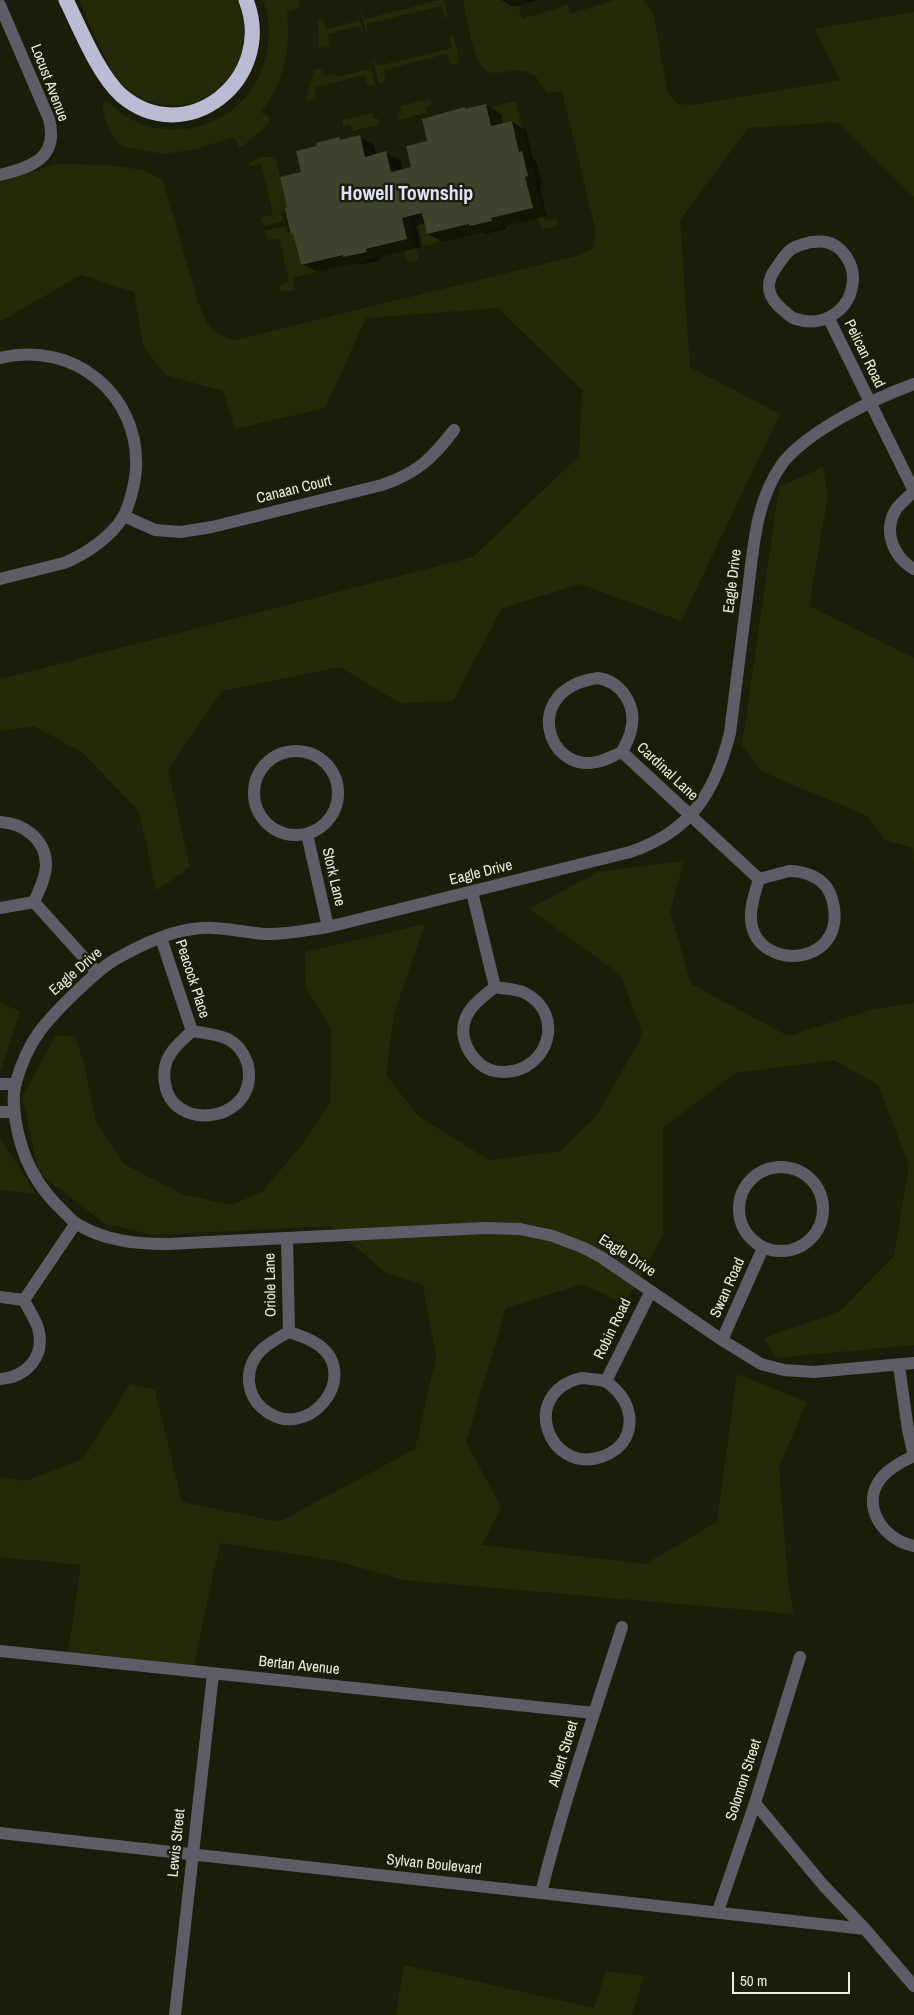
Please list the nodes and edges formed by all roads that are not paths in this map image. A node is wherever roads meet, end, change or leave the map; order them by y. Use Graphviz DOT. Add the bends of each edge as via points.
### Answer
graph roads {
  1 [pos="66,0"];
  2 [pos="246,0"];
  3 [pos="0,5"];
  4 [pos="0,175"];
  5 [pos="829,319"];
  6 [pos="0,358"];
  7 [pos="914,384"];
  8 [pos="870,403"];
  9 [pos="454,430"];
  10 [pos="914,491"];
  11 [pos="124,516"];
  12 [pos="914,569"];
  13 [pos="0,579"];
  14 [pos="622,752"];
  15 [pos="690,816"];
  16 [pos="0,822"];
  17 [pos="307,834"];
  18 [pos="759,879"];
  19 [pos="472,892"];
  20 [pos="34,902"];
  21 [pos="0,908"];
  22 [pos="328,927"];
  23 [pos="161,938"];
  24 [pos="96,971"];
  25 [pos="495,987"];
  26 [pos="192,1032"];
  27 [pos="0,1084"];
  28 [pos="16,1084"];
  29 [pos="0,1112"];
  30 [pos="14,1112"];
  31 [pos="76,1223"];
  32 [pos="287,1238"];
  33 [pos="763,1248"];
  34 [pos="651,1291"];
  35 [pos="0,1297"];
  36 [pos="24,1300"];
  37 [pos="288,1332"];
  38 [pos="722,1340"];
  39 [pos="914,1364"];
  40 [pos="899,1366"];
  41 [pos="0,1379"];
  42 [pos="606,1381"];
  43 [pos="914,1456"];
  44 [pos="914,1546"];
  45 [pos="622,1627"];
  46 [pos="0,1651"];
  47 [pos="800,1657"];
  48 [pos="213,1674"];
  49 [pos="594,1713"];
  50 [pos="755,1803"];
  51 [pos="0,1834"];
  52 [pos="192,1854"];
  53 [pos="541,1893"];
  54 [pos="718,1911"];
  55 [pos="865,1928"];
  56 [pos="914,1986"];
  57 [pos="175,2015"];
  1 -- 2 [label="highway" via="112,86 139,106 165,114 208,106 235,84 244,70 252,44 252,21"];
  3 -- 4 [label="street, Locust Avenue" via="52,131 51,144 42,158"];
  5 -- 5 [label="street, Pelican Road" via="840,310 849,295 853,280 846,257 828,242 795,246 786,252 771,274 770,295 776,305 796,319"];
  5 -- 8 [label="street, Pelican Road"];
  6 -- 11 [label="street" via="22,355 59,358 87,371 116,397 128,418 136,451 135,482"];
  7 -- 8 [label="street, Eagle Drive"];
  8 -- 10 [label="street, Pelican Road"];
  8 -- 15 [label="street, Eagle Drive" via="821,430 792,452 767,490 757,524 730,734 720,770"];
  9 -- 11 [label="street, Canaan Court" via="417,470 382,485 181,532 155,530"];
  10 -- 12 [label="street" via="897,508 891,520 890,534 900,559"];
  11 -- 13 [label="street" via="99,543 74,559"];
  14 -- 14 [label="street, Cardinal Lane" via="633,719 626,696 619,688 598,678 582,680 555,698 549,723 556,747 564,754 586,763"];
  14 -- 15 [label="street, Cardinal Lane"];
  15 -- 18 [label="street, Cardinal Lane"];
  15 -- 19 [label="street, Eagle Drive" via="652,845"];
  16 -- 20 [label="street" via="31,832 44,855 44,878"];
  17 -- 17 [label="street, Stork Lane" via="329,819 333,812 338,796 337,780 332,769 309,753 280,754 268,762 257,777 253,793 258,813 280,831"];
  17 -- 22 [label="street, Stork Lane"];
  18 -- 18 [label="street" via="796,871 820,880 829,890 835,920 832,931 821,946 797,957 780,955 765,947 751,922 751,908"];
  19 -- 22 [label="street, Eagle Drive"];
  19 -- 25 [label="street"];
  20 -- 21 [label="street"];
  20 -- 24 [label="street"];
  22 -- 23 [label="street, Eagle Drive" via="282,934 220,928 193,929"];
  23 -- 24 [label="street, Eagle Drive" via="116,958"];
  23 -- 26 [label="street, Peacock Place"];
  24 -- 28 [label="street, Eagle Drive" via="44,1024 31,1044"];
  25 -- 25 [label="street" via="466,1015 463,1036 474,1060 485,1068 496,1072 515,1072 533,1063 543,1049 549,1032 548,1024 544,1011 530,996"];
  26 -- 26 [label="street, Peacock Place" via="170,1053 165,1066 166,1088 177,1106 190,1114 217,1115 243,1096 248,1085 249,1066 236,1043 224,1036"];
  27 -- 28 [label="street"];
  28 -- 30 [label="street, Eagle Drive"];
  29 -- 30 [label="street"];
  30 -- 31 [label="street, Eagle Drive" via="23,1154 32,1174 44,1192"];
  31 -- 32 [label="street, Eagle Drive" via="102,1236 138,1244"];
  31 -- 36 [label="street"];
  32 -- 34 [label="street, Eagle Drive" via="520,1229 584,1248"];
  32 -- 37 [label="street, Oriole Lane"];
  33 -- 33 [label="street, Swan Road" via="778,1252 796,1248 809,1240 822,1223 823,1202 811,1180 799,1170 786,1167 764,1170 741,1191 739,1217 744,1229"];
  33 -- 38 [label="street, Swan Road"];
  34 -- 38 [label="street, Eagle Drive"];
  34 -- 42 [label="street, Robin Road"];
  35 -- 36 [label="street"];
  36 -- 41 [label="street" via="38,1327 39,1351 34,1362 21,1374"];
  37 -- 37 [label="street, Oriole Lane" via="261,1348 254,1358 249,1383 256,1403 270,1415 284,1420 300,1419 315,1412 324,1404 334,1384 330,1359 323,1350 316,1343"];
  38 -- 40 [label="street, Eagle Drive" via="752,1360 784,1370 814,1372"];
  39 -- 40 [label="street, Eagle Drive"];
  40 -- 43 [label="street"];
  42 -- 42 [label="street, Robin Road" via="572,1380 561,1386 547,1405 546,1422 551,1439 580,1461 606,1456 619,1447 627,1435 630,1424 624,1399"];
  43 -- 44 [label="street" via="889,1470 876,1487 873,1501 874,1512 883,1529 892,1538"];
  45 -- 49 [label="street, Albert Street"];
  46 -- 48 [label="street, Bertan Avenue"];
  47 -- 50 [label="street, Solomon Street"];
  48 -- 49 [label="street, Bertan Avenue"];
  48 -- 52 [label="street, Lewis Street"];
  49 -- 53 [label="street, Albert Street"];
  50 -- 54 [label="street, Solomon Street"];
  50 -- 55 [label="street"];
  51 -- 52 [label="street, Sylvan Boulevard"];
  52 -- 53 [label="street, Sylvan Boulevard"];
  52 -- 57 [label="street, Lewis Street"];
  53 -- 54 [label="street, Sylvan Boulevard"];
  54 -- 55 [label="street, Sylvan Boulevard"];
  55 -- 56 [label="street"];
}
